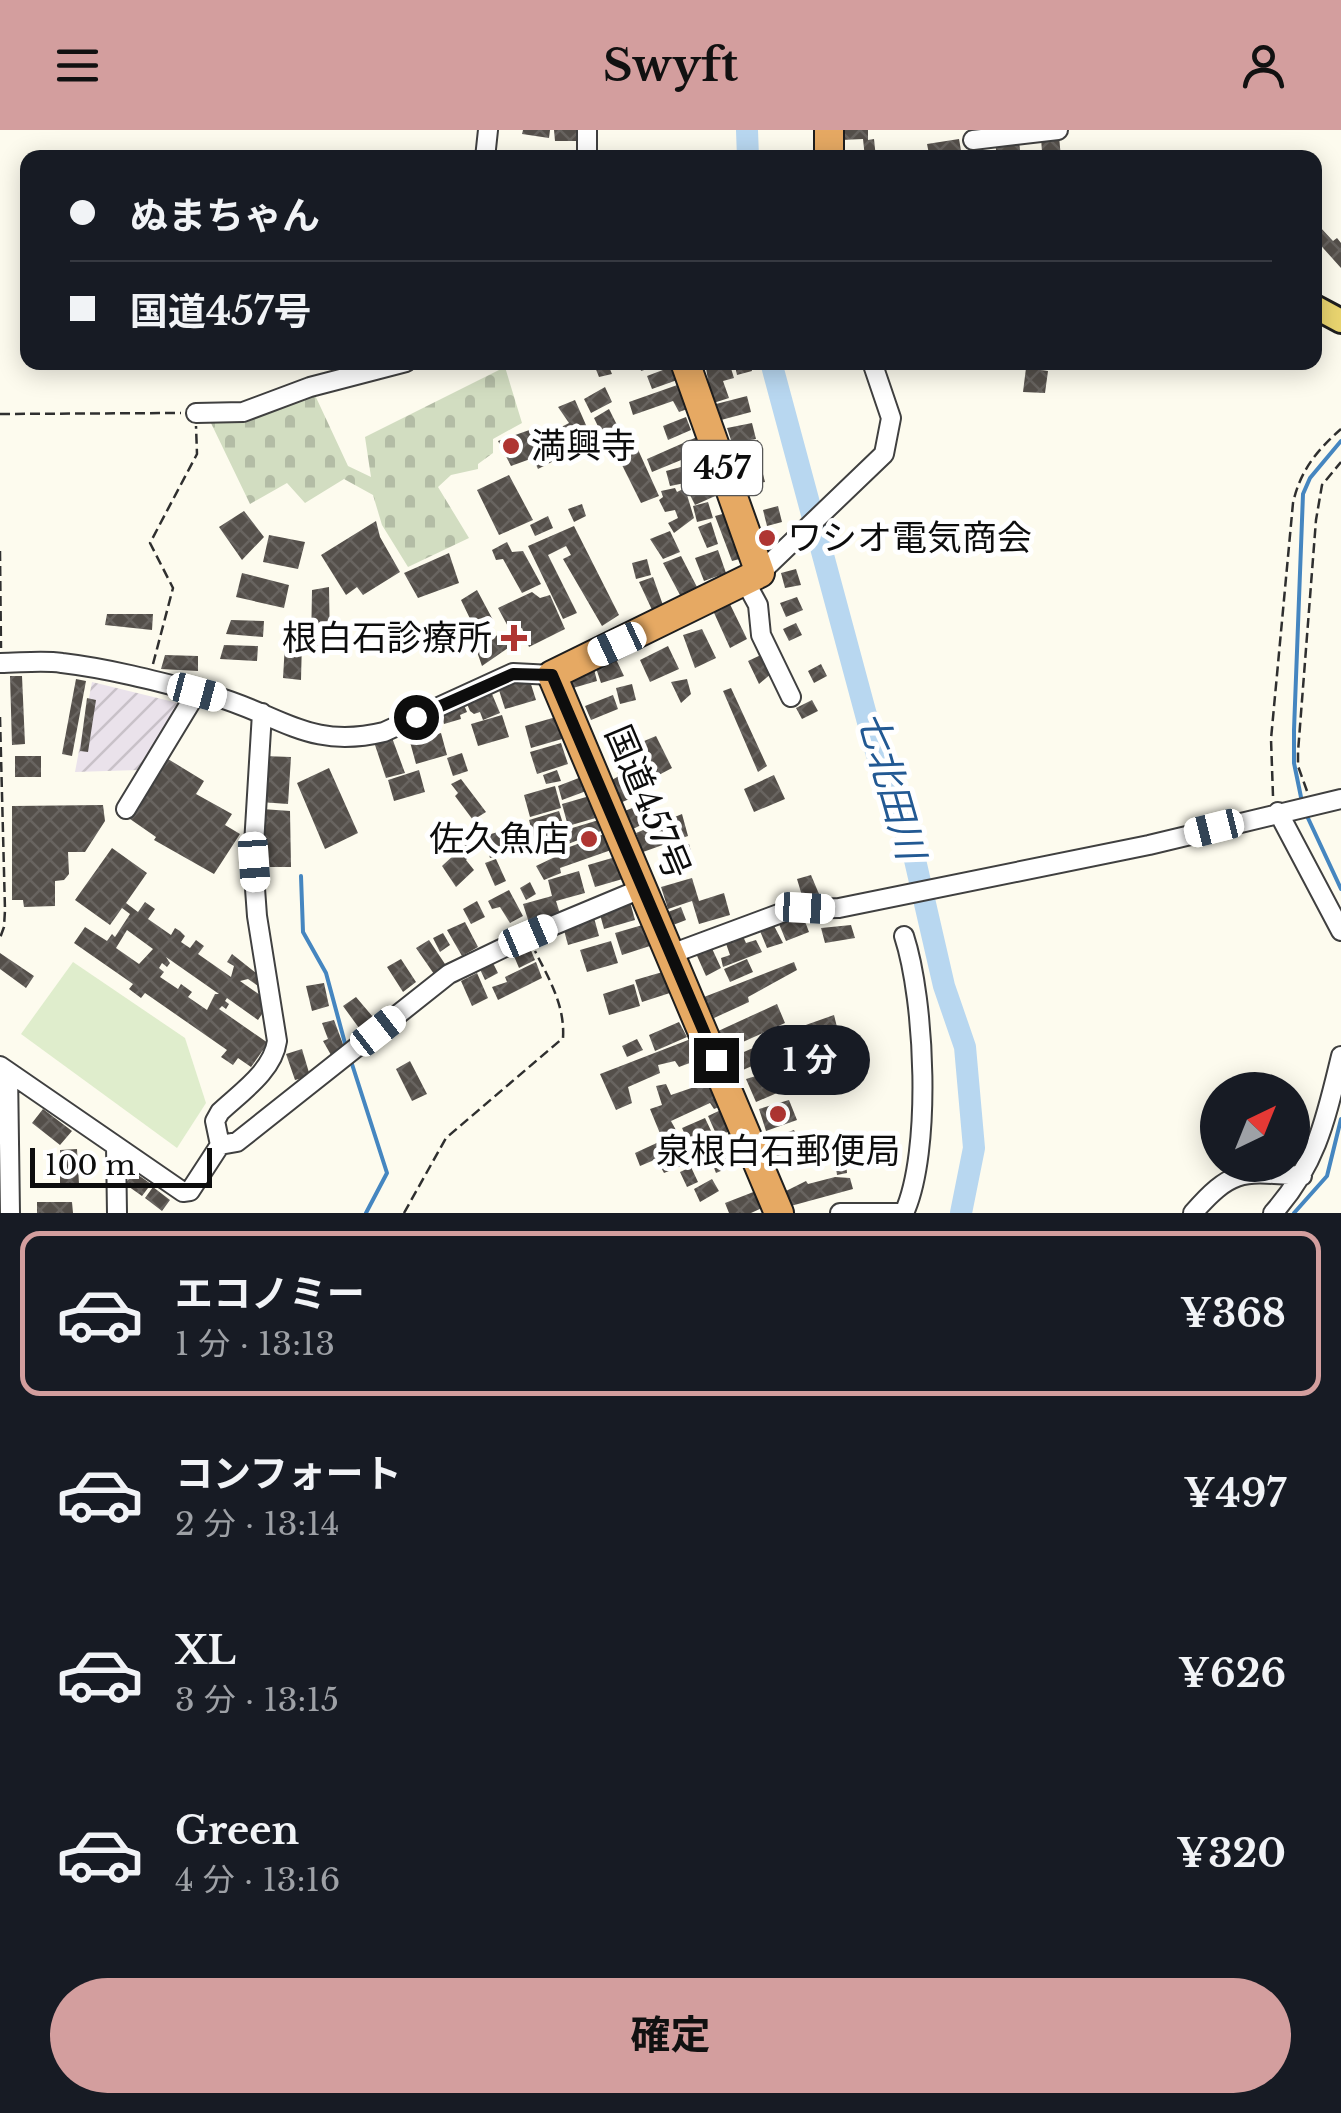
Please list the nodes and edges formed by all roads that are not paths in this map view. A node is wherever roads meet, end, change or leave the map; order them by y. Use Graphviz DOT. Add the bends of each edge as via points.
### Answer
graph roads {
  1 [pos="1058,130"];
  2 [pos="974,142"];
  3 [pos="375,370"];
  4 [pos="688,370"];
  5 [pos="875,370"];
  6 [pos="196,414"];
  7 [pos="753,578"];
  8 [pos="1,664"];
  9 [pos="552,675"];
  10 [pos="197,692"];
  11 [pos="791,698"];
  12 [pos="262,713"];
  13 [pos="1341,800"];
  14 [pos="126,808"];
  15 [pos="1282,811"];
  16 [pos="643,888"];
  17 [pos="1341,931"];
  18 [pos="904,936"];
  19 [pos="671,954"];
  20 [pos="1341,1056"];
  21 [pos="4,1069"];
  22 [pos="220,1145"];
  23 [pos="116,1146"];
  24 [pos="1310,1159"];
  25 [pos="1224,1182"];
  26 [pos="1297,1182"];
  27 [pos="10,1213"];
  28 [pos="116,1213"];
  29 [pos="780,1213"];
  30 [pos="840,1213"];
  31 [pos="1193,1213"];
  32 [pos="1274,1213"];
  1 -- 2 [label="street"];
  3 -- 6 [label="street" via="243,412"];
  4 -- 7 [label="highway, 457"];
  5 -- 7 [label="street" via="889,407 884,454"];
  7 -- 9 [label="highway"];
  7 -- 11 [label="street" via="761,635"];
  8 -- 10 [label="street" via="59,662"];
  9 -- 12 [label="street" via="513,674 362,738 312,736"];
  9 -- 16 [label="highway, 国道457号"];
  10 -- 12 [label="street"];
  10 -- 14 [label="street"];
  12 -- 22 [label="street" via="254,862 278,1041 263,1070 220,1112"];
  13 -- 15 [label="street"];
  15 -- 17 [label="street"];
  15 -- 19 [label="street" via="996,877 839,908 792,909"];
  16 -- 19 [label="highway, 国道457号"];
  16 -- 22 [label="street" via="450,974 237,1142"];
  18 -- 30 [label="street" via="914,966 922,1102 915,1189 904,1213"];
  19 -- 29 [label="highway, 国道457号"];
  20 -- 24 [label="street"];
  21 -- 23 [label="street"];
  21 -- 27 [label="street"];
  22 -- 23 [label="street" via="183,1192"];
  23 -- 28 [label="street"];
  25 -- 31 [label="street"];
  26 -- 32 [label="street"];
}
